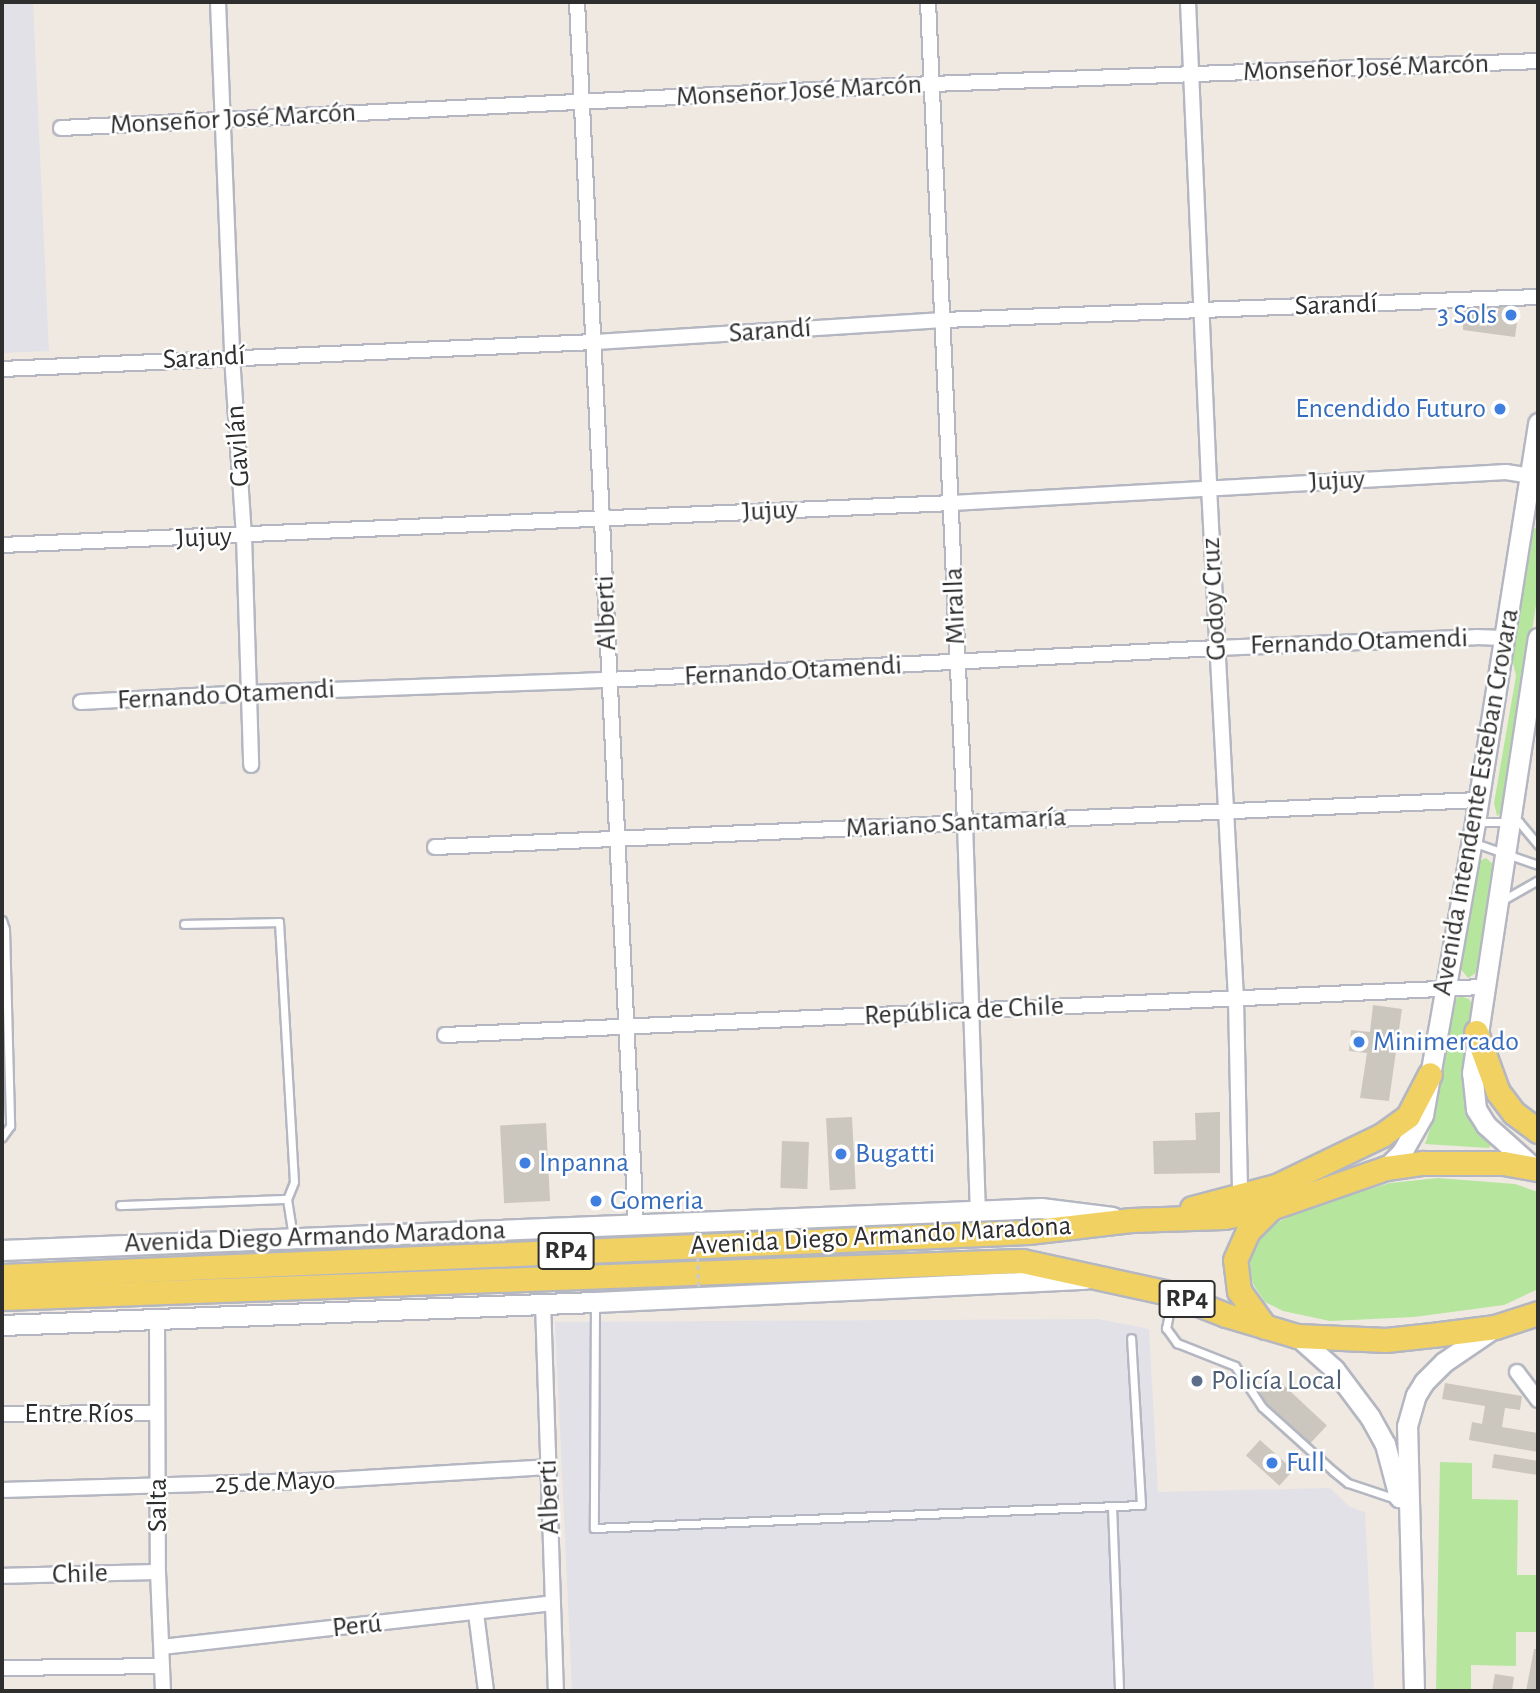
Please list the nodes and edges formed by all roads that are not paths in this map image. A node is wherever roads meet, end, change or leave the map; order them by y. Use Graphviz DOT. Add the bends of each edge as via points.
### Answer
graph roads {
  1 [pos="218,2"];
  2 [pos="577,2"];
  3 [pos="928,2"];
  4 [pos="1188,2"];
  5 [pos="1538,61"];
  6 [pos="1191,76"];
  7 [pos="932,84"];
  8 [pos="584,101"];
  9 [pos="222,118"];
  10 [pos="61,128"];
  11 [pos="1538,297"];
  12 [pos="1203,310"];
  13 [pos="944,320"];
  14 [pos="595,342"];
  15 [pos="232,356"];
  16 [pos="2,369"];
  17 [pos="1538,423"];
  18 [pos="1534,476"];
  19 [pos="1209,487"];
  20 [pos="952,503"];
  21 [pos="603,519"];
  22 [pos="244,536"];
  23 [pos="2,545"];
  24 [pos="1504,638"];
  25 [pos="1538,638"];
  26 [pos="1217,648"];
  27 [pos="957,662"];
  28 [pos="608,680"];
  29 [pos="249,693"];
  30 [pos="81,702"];
  31 [pos="251,765"];
  32 [pos="1478,800"];
  33 [pos="1226,809"];
  34 [pos="1510,821"];
  35 [pos="1475,822"];
  36 [pos="965,823"];
  37 [pos="620,839"];
  38 [pos="1471,842"];
  39 [pos="1538,845"];
  40 [pos="435,847"];
  41 [pos="1504,852"];
  42 [pos="1538,865"];
  43 [pos="1538,880"];
  44 [pos="1496,904"];
  45 [pos="2,920"];
  46 [pos="184,924"];
  47 [pos="1484,987"];
  48 [pos="1444,990"];
  49 [pos="1236,999"];
  50 [pos="972,1010"];
  51 [pos="627,1027"];
  52 [pos="1476,1032"];
  53 [pos="445,1035"];
  54 [pos="1430,1074"];
  55 [pos="1538,1131"];
  56 [pos="2,1137"];
  57 [pos="1385,1168"];
  58 [pos="1536,1168"];
  59 [pos="1240,1196"];
  60 [pos="287,1199"];
  61 [pos="120,1205"];
  62 [pos="1272,1208"];
  63 [pos="978,1210"];
  64 [pos="1138,1220"];
  65 [pos="636,1224"];
  66 [pos="293,1237"];
  67 [pos="2,1251"];
  68 [pos="2,1276"];
  69 [pos="1106,1278"];
  70 [pos="1173,1294"];
  71 [pos="2,1298"];
  72 [pos="595,1302"];
  73 [pos="543,1303"];
  74 [pos="1538,1312"];
  75 [pos="157,1318"];
  76 [pos="2,1325"];
  77 [pos="1495,1327"];
  78 [pos="1265,1328"];
  79 [pos="1297,1336"];
  80 [pos="1131,1338"];
  81 [pos="1517,1372"];
  82 [pos="1538,1400"];
  83 [pos="157,1413"];
  84 [pos="2,1414"];
  85 [pos="548,1467"];
  86 [pos="158,1485"];
  87 [pos="2,1490"];
  88 [pos="1400,1500"];
  89 [pos="1112,1506"];
  90 [pos="1408,1542"];
  91 [pos="158,1572"];
  92 [pos="2,1576"];
  93 [pos="553,1603"];
  94 [pos="476,1613"];
  95 [pos="162,1647"];
  96 [pos="162,1666"];
  97 [pos="2,1668"];
  98 [pos="163,1691"];
  99 [pos="486,1691"];
  100 [pos="556,1691"];
  101 [pos="1119,1691"];
  102 [pos="1415,1691"];
  1 -- 9 [label="street, Gavilán"];
  2 -- 8 [label="street, Alberti"];
  3 -- 7 [label="street, Miralla"];
  4 -- 6 [label="street, Godoy Cruz"];
  5 -- 6 [label="street, Monseñor José Marcón"];
  6 -- 7 [label="street, Monseñor José Marcón"];
  6 -- 12 [label="street, Godoy Cruz"];
  7 -- 8 [label="street, Monseñor José Marcón"];
  7 -- 13 [label="street, Miralla"];
  8 -- 9 [label="street, Monseñor José Marcón"];
  8 -- 14 [label="street, Alberti"];
  9 -- 10 [label="street, Monseñor José Marcón"];
  9 -- 15 [label="street, Gavilán"];
  11 -- 12 [label="street, Sarandí"];
  12 -- 13 [label="street, Sarandí"];
  12 -- 19 [label="street, Godoy Cruz"];
  13 -- 14 [label="street, Sarandí"];
  13 -- 20 [label="street, Miralla"];
  14 -- 15 [label="street, Sarandí"];
  14 -- 21 [label="street, Alberti"];
  15 -- 16 [label="street, Sarandí"];
  15 -- 22 [label="street, Gavilán"];
  17 -- 18 [label="street, Avenida Intendente Esteban Crovara"];
  18 -- 19 [label="street, Jujuy" via="1506,472"];
  18 -- 24 [label="street, Avenida Intendente Esteban Crovara"];
  19 -- 20 [label="street, Jujuy"];
  19 -- 26 [label="street, Godoy Cruz"];
  20 -- 21 [label="street, Jujuy"];
  20 -- 27 [label="street, Miralla"];
  21 -- 22 [label="street, Jujuy"];
  21 -- 28 [label="street, Alberti"];
  22 -- 23 [label="street, Jujuy"];
  22 -- 29 [label="street, Gavilán"];
  24 -- 26 [label="street, Fernando Otamendi"];
  24 -- 32 [label="street, Avenida Intendente Esteban Crovara"];
  25 -- 34 [label="street, Avenida Intendente Esteban Crovara"];
  26 -- 27 [label="street, Fernando Otamendi"];
  26 -- 33 [label="street, Godoy Cruz"];
  27 -- 28 [label="street, Fernando Otamendi"];
  27 -- 36 [label="street, Miralla"];
  28 -- 29 [label="street, Fernando Otamendi"];
  28 -- 37 [label="street, Alberti"];
  29 -- 30 [label="street, Fernando Otamendi"];
  29 -- 31 [label="street, Gavilán"];
  32 -- 33 [label="street, Mariano Santamaría"];
  32 -- 35 [label="street, Avenida Intendente Esteban Crovara"];
  33 -- 36 [label="street, Mariano Santamaría"];
  33 -- 49 [label="street, Godoy Cruz"];
  34 -- 35 [label="lane"];
  34 -- 39 [label="lane" via="1519,822"];
  34 -- 41 [label="street, Avenida Intendente Esteban Crovara"];
  35 -- 38 [label="street, Avenida Intendente Esteban Crovara"];
  36 -- 37 [label="street, Mariano Santamaría"];
  36 -- 50 [label="street, Miralla"];
  37 -- 40 [label="street, Mariano Santamaría"];
  37 -- 51 [label="street, Alberti"];
  38 -- 41 [label="lane"];
  38 -- 48 [label="street, Avenida Intendente Esteban Crovara"];
  41 -- 42 [label="lane"];
  41 -- 44 [label="street, Avenida Intendente Esteban Crovara"];
  43 -- 44 [label="lane"];
  44 -- 47 [label="street, Avenida Intendente Esteban Crovara"];
  45 -- 56 [label="lane" via="10,1126"];
  46 -- 60 [label="lane" via="279,922 295,1182"];
  47 -- 48 [label="street, República de Chile"];
  47 -- 52 [label="street, Avenida Intendente Esteban Crovara"];
  48 -- 49 [label="street, República de Chile"];
  48 -- 54 [label="street, Avenida Intendente Esteban Crovara"];
  49 -- 50 [label="street, República de Chile"];
  49 -- 59 [label="street, Godoy Cruz"];
  50 -- 51 [label="street, República de Chile"];
  50 -- 63 [label="street, Miralla"];
  51 -- 53 [label="street, República de Chile"];
  51 -- 65 [label="street, Alberti"];
  52 -- 55 [label="main road" via="1498,1092 1514,1113"];
  52 -- 58 [label="street, Avenida Intendente Esteban Crovara" via="1472,1073 1476,1109 1504,1144"];
  54 -- 57 [label="street, Avenida Intendente Esteban Crovara" via="1415,1132"];
  54 -- 59 [label="main road" via="1408,1116 1397,1126 1288,1181"];
  57 -- 58 [label="main road, RP4" via="1444,1161"];
  57 -- 62 [label="main road, RP4"];
  59 -- 64 [label="main road"];
  60 -- 61 [label="lane"];
  60 -- 66 [label="lane"];
  62 -- 64 [label="main road, Avenida Diego Armando Maradona / RP4" via="1224,1217"];
  62 -- 78 [label="main road" via="1248,1231 1235,1260 1238,1291"];
  63 -- 64 [label="street, Avenida Diego Armando Maradona" via="1041,1208"];
  63 -- 65 [label="street, Avenida Diego Armando Maradona"];
  64 -- 68 [label="main road, Avenida Diego Armando Maradona / RP4" via="1028,1232"];
  65 -- 66 [label="street, Avenida Diego Armando Maradona"];
  66 -- 67 [label="street, Avenida Diego Armando Maradona"];
  69 -- 70 [label="main road, Avenida Diego Armando Maradona / RP4"];
  69 -- 71 [label="main road, Avenida Diego Armando Maradona / RP4" via="1023,1261 992,1261"];
  69 -- 72 [label="street, Avenida Diego Armando Maradona"];
  70 -- 78 [label="main road, Avenida Diego Armando Maradona / RP4"];
  70 -- 88 [label="lane" via="1166,1328 1177,1343 1235,1366 1262,1407 1348,1483"];
  72 -- 73 [label="street, Avenida Diego Armando Maradona"];
  72 -- 89 [label="lane" via="594,1528"];
  73 -- 75 [label="street, Avenida Diego Armando Maradona"];
  73 -- 85 [label="street, Alberti"];
  74 -- 77 [label="main road, RP4"];
  75 -- 76 [label="street, Avenida Diego Armando Maradona"];
  75 -- 83 [label="street, Salta"];
  77 -- 79 [label="main road, RP4" via="1386,1340"];
  77 -- 90 [label="street" via="1444,1362 1416,1395 1407,1426"];
  78 -- 79 [label="main road, RP4"];
  79 -- 88 [label="street" via="1334,1369 1370,1417 1385,1444"];
  80 -- 89 [label="lane" via="1141,1505"];
  81 -- 82 [label="street"];
  83 -- 84 [label="street, Entre Ríos"];
  83 -- 86 [label="street, Salta"];
  85 -- 86 [label="street, 25 de Mayo" via="314,1482"];
  85 -- 93 [label="street, Alberti"];
  86 -- 87 [label="street, 25 de Mayo"];
  86 -- 91 [label="street, Salta"];
  88 -- 90 [label="street"];
  89 -- 101 [label="lane"];
  90 -- 102 [label="street"];
  91 -- 92 [label="street, Chile"];
  91 -- 95 [label="street, Salta"];
  93 -- 94 [label="street, Perú"];
  93 -- 100 [label="street, Alberti"];
  94 -- 95 [label="street, Perú"];
  94 -- 99 [label="street"];
  95 -- 96 [label="street, Salta"];
  96 -- 97 [label="street"];
  96 -- 98 [label="street, Salta"];
}
